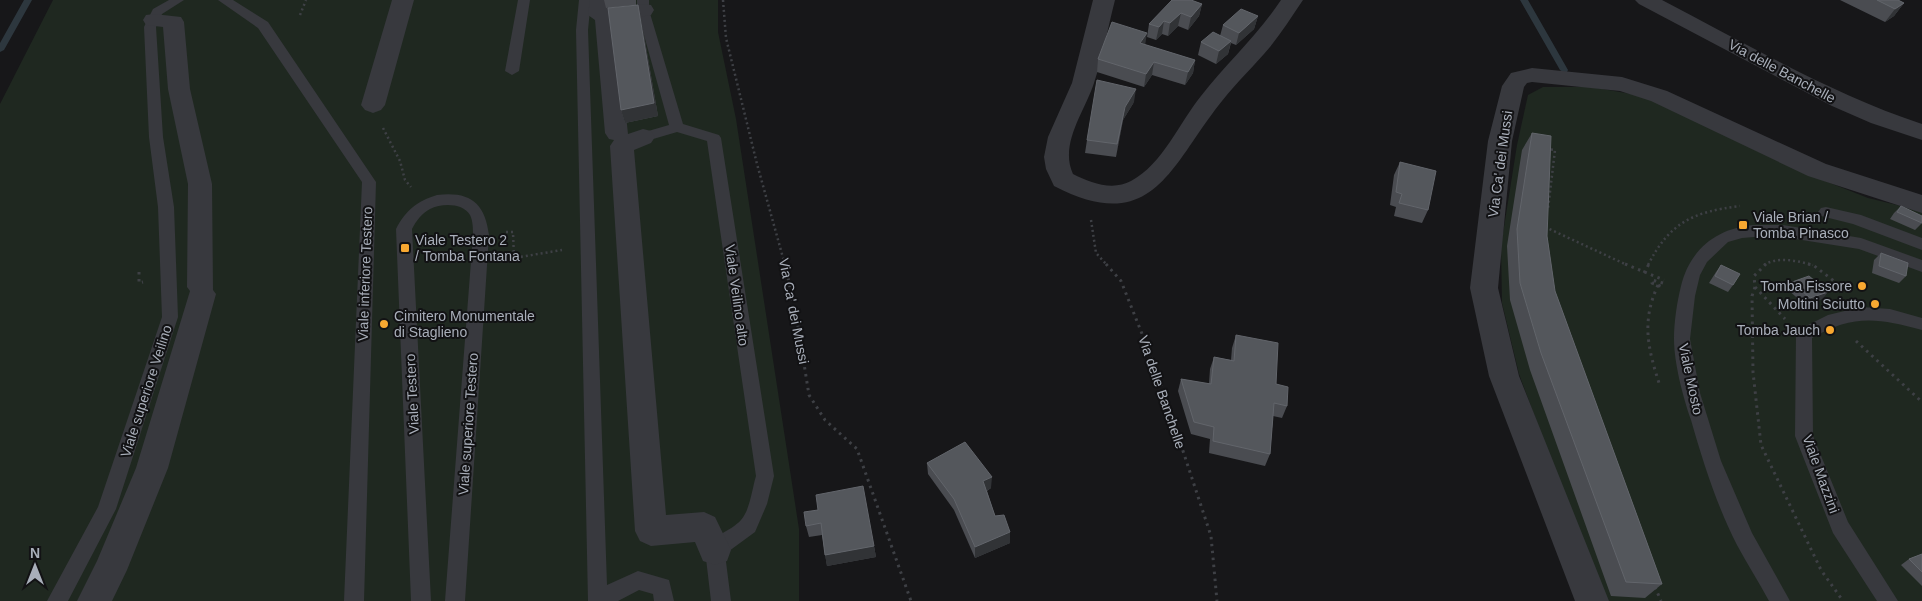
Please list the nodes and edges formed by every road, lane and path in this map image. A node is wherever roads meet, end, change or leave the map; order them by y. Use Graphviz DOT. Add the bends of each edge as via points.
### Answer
graph roads {
  1 [pos="178,0"];
  2 [pos="224,0"];
  3 [pos="306,0"];
  4 [pos="404,0"];
  5 [pos="524,0"];
  6 [pos="585,0"];
  7 [pos="723,0"];
  8 [pos="1104,0"];
  9 [pos="1292,0"];
  10 [pos="1646,0"];
  11 [pos="643,5"];
  12 [pos="603,8"];
  13 [pos="300,15"];
  14 [pos="154,20"];
  15 [pos="512,71"];
  16 [pos="373,105"];
  17 [pos="677,127"];
  18 [pos="1922,132"];
  19 [pos="630,135"];
  20 [pos="1541,148"];
  21 [pos="1087,191"];
  22 [pos="435,201"];
  23 [pos="1922,204"];
  24 [pos="1826,212"];
  25 [pos="1547,216"];
  26 [pos="1545,235"];
  27 [pos="481,241"];
  28 [pos="1922,244"];
  29 [pos="587,245"];
  30 [pos="1763,256"];
  31 [pos="1769,262"];
  32 [pos="1922,266"];
  33 [pos="1644,273"];
  34 [pos="1658,285"];
  35 [pos="1865,312"];
  36 [pos="1922,324"];
  37 [pos="1804,336"];
  38 [pos="1868,352"];
  39 [pos="1660,388"];
  40 [pos="1922,402"];
  41 [pos="715,550"];
  42 [pos="1654,582"];
  43 [pos="58,601"];
  44 [pos="94,601"];
  45 [pos="354,601"];
  46 [pos="421,601"];
  47 [pos="455,601"];
  48 [pos="598,601"];
  49 [pos="608,601"];
  50 [pos="664,601"];
  51 [pos="721,601"];
  52 [pos="911,601"];
  53 [pos="1216,601"];
  54 [pos="1592,601"];
  55 [pos="1661,601"];
  56 [pos="1780,601"];
  57 [pos="1888,601"];
  1 -- 14 [label="lane" via="157,12"];
  2 -- 45 [label="lane, Viale inferiore Testero" via="263,25 369,182"];
  3 -- 13 [label="path"];
  4 -- 16 [label="street"];
  5 -- 15 [label="lane"];
  6 -- 29 [label="lane" via="582,30"];
  7 -- 52 [label="path, Via Ca' dei Mussi" via="726,38 781,246 809,395 825,420 857,449"];
  8 -- 21 [label="street" via="1083,83 1060,137 1056,157 1063,180"];
  9 -- 21 [label="street" via="1268,35 1206,105 1154,176 1140,187 1123,192"];
  10 -- 18 [label="street, Via delle Banchelle" via="1840,102"];
  11 -- 12 [label="street"];
  11 -- 17 [label="lane"];
  12 -- 19 [label="street"];
  14 -- 43 [label="lane, Viale superiore Veilino" via="150,27 154,112 166,207 170,317 108,508"];
  14 -- 44 [label="street" via="173,22 179,89 200,184 202,290 152,468"];
  16 -- 22 [label="path" via="408,185"];
  17 -- 19 [label="lane"];
  17 -- 41 [label="lane, Viale Veilino alto" via="714,138 764,476 758,504 748,526"];
  19 -- 41 [label="street" via="622,146 651,531 704,527"];
  20 -- 25 [label="path" via="1555,150"];
  21 -- 53 [label="path, Via delle Banchelle" via="1096,253 1120,281 1156,369 1211,536"];
  22 -- 27 [label="lane, Viale superiore Testero" via="461,202 470,206 477,213"];
  22 -- 46 [label="lane, Viale Testero" via="414,214 404,228"];
  23 -- 54 [label="street, Via Ca' dei Mussi" via="1817,170 1659,96 1622,84 1532,75 1519,78 1513,86 1500,141 1484,288 1504,376"];
  24 -- 28 [label="lane" via="1856,219"];
  26 -- 33 [label="path" via="1545,226"];
  27 -- 29 [label="path" via="513,232 514,258"];
  27 -- 47 [label="lane, Viale superiore Testero"];
  29 -- 48 [label="lane"];
  30 -- 31 [label="path"];
  31 -- 35 [label="path" via="1791,260 1814,265 1849,292"];
  31 -- 37 [label="path" via="1754,276 1755,287"];
  32 -- 56 [label="lane, Viale Mosto" via="1861,244 1783,230 1754,231 1723,238 1701,258 1692,275 1682,339 1691,393 1712,461 1744,538"];
  34 -- 39 [label="path" via="1649,302 1647,326 1648,351"];
  35 -- 36 [label="lane"];
  35 -- 37 [label="lane" via="1832,318"];
  37 -- 57 [label="lane, Viale Mazzini" via="1804,436 1840,527"];
  38 -- 40 [label="path"];
  41 -- 51 [label="lane"];
  42 -- 55 [label="path"];
  49 -- 50 [label="lane" via="612,593 638,580 662,587"];
}
